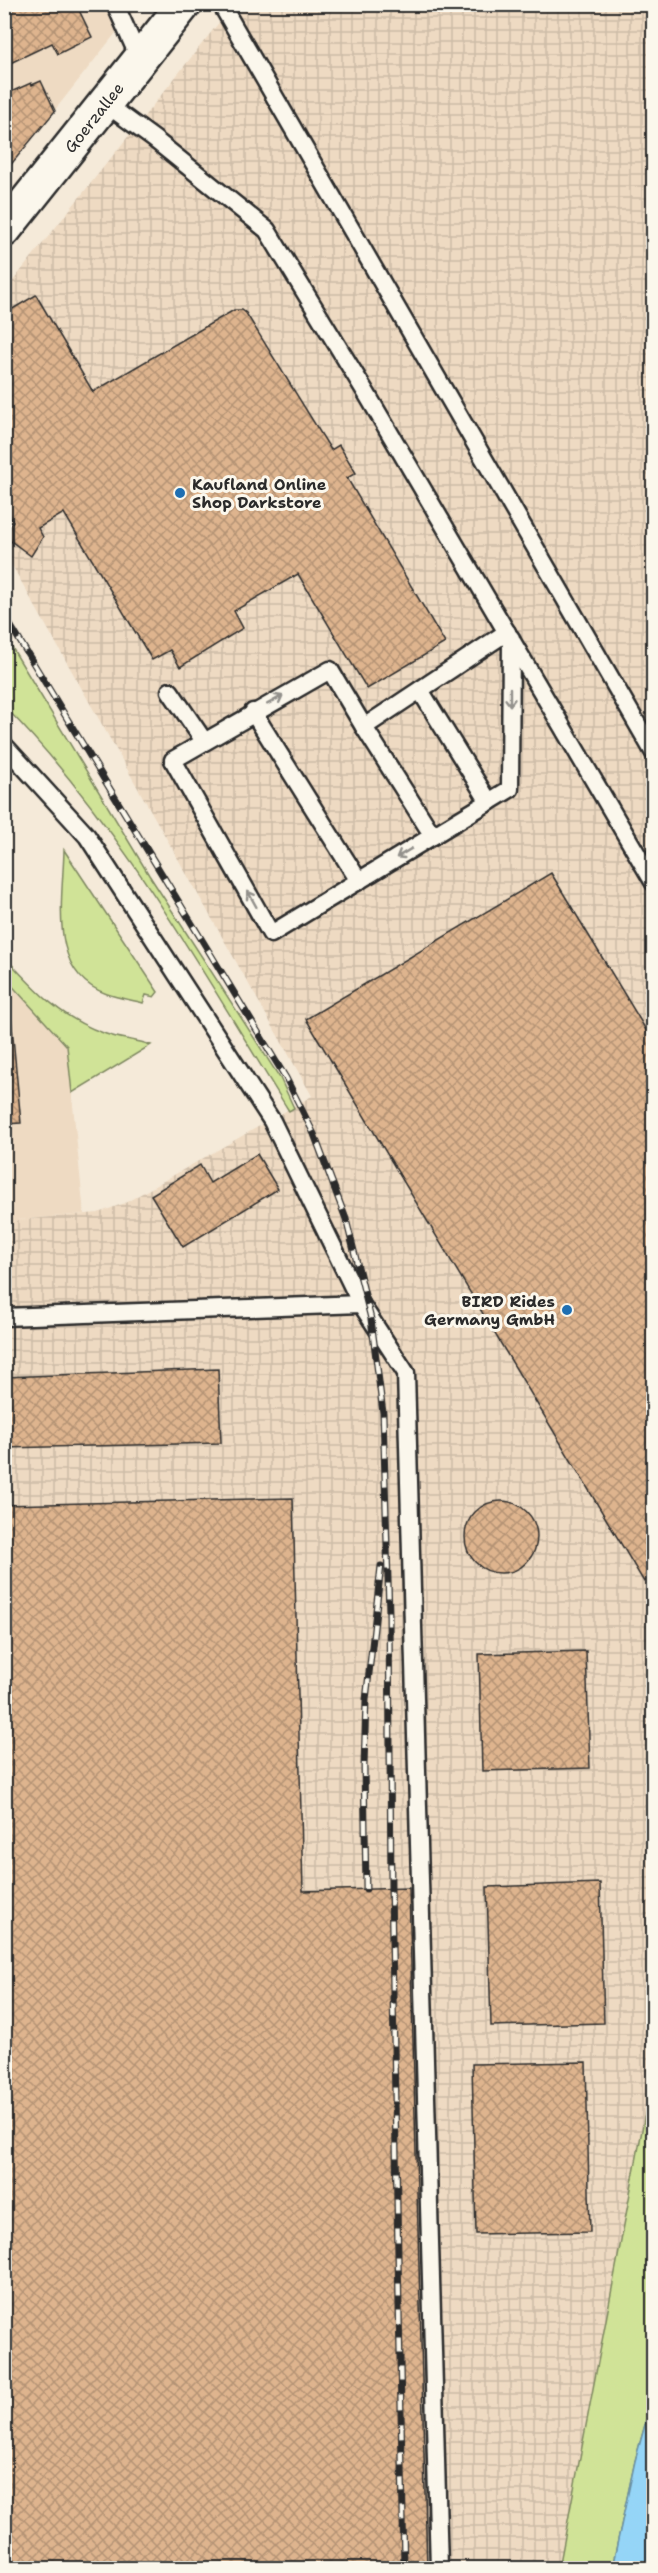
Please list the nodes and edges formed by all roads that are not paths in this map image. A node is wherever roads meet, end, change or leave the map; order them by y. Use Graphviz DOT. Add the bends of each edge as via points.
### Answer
graph roads {
  1 [pos="115,4"];
  2 [pos="184,4"];
  3 [pos="221,4"];
  4 [pos="140,60"];
  5 [pos="106,104"];
  6 [pos="4,230"];
  7 [pos="509,635"];
  8 [pos="420,690"];
  9 [pos="170,691"];
  10 [pos="253,712"];
  11 [pos="364,727"];
  12 [pos="204,741"];
  13 [pos="4,745"];
  14 [pos="654,753"];
  15 [pos="489,802"];
  16 [pos="433,836"];
  17 [pos="359,881"];
  18 [pos="654,883"];
  19 [pos="362,1304"];
  20 [pos="4,1317"];
  21 [pos="439,2568"];
  1 -- 4 [label="lane"];
  2 -- 4 [label="main road, Goerzallee"];
  3 -- 14 [label="lane"];
  4 -- 5 [label="main road, Goerzallee"];
  5 -- 6 [label="main road, Goerzallee"];
  5 -- 7 [label="lane" via="267,230"];
  7 -- 8 [label="lane"];
  7 -- 15 [label="lane, one-way" via="510,789"];
  7 -- 18 [label="lane"];
  8 -- 11 [label="lane"];
  8 -- 15 [label="lane"];
  9 -- 12 [label="lane"];
  10 -- 11 [label="lane, one-way" via="330,670"];
  10 -- 12 [label="lane"];
  10 -- 17 [label="lane"];
  11 -- 16 [label="lane"];
  17 -- 12 [label="lane, one-way" via="271,934 172,760"];
  13 -- 19 [label="lane" via="87,836 272,1121"];
  15 -- 16 [label="lane"];
  16 -- 17 [label="lane, one-way"];
  19 -- 20 [label="lane"];
  19 -- 21 [label="lane" via="406,1373"];
}
